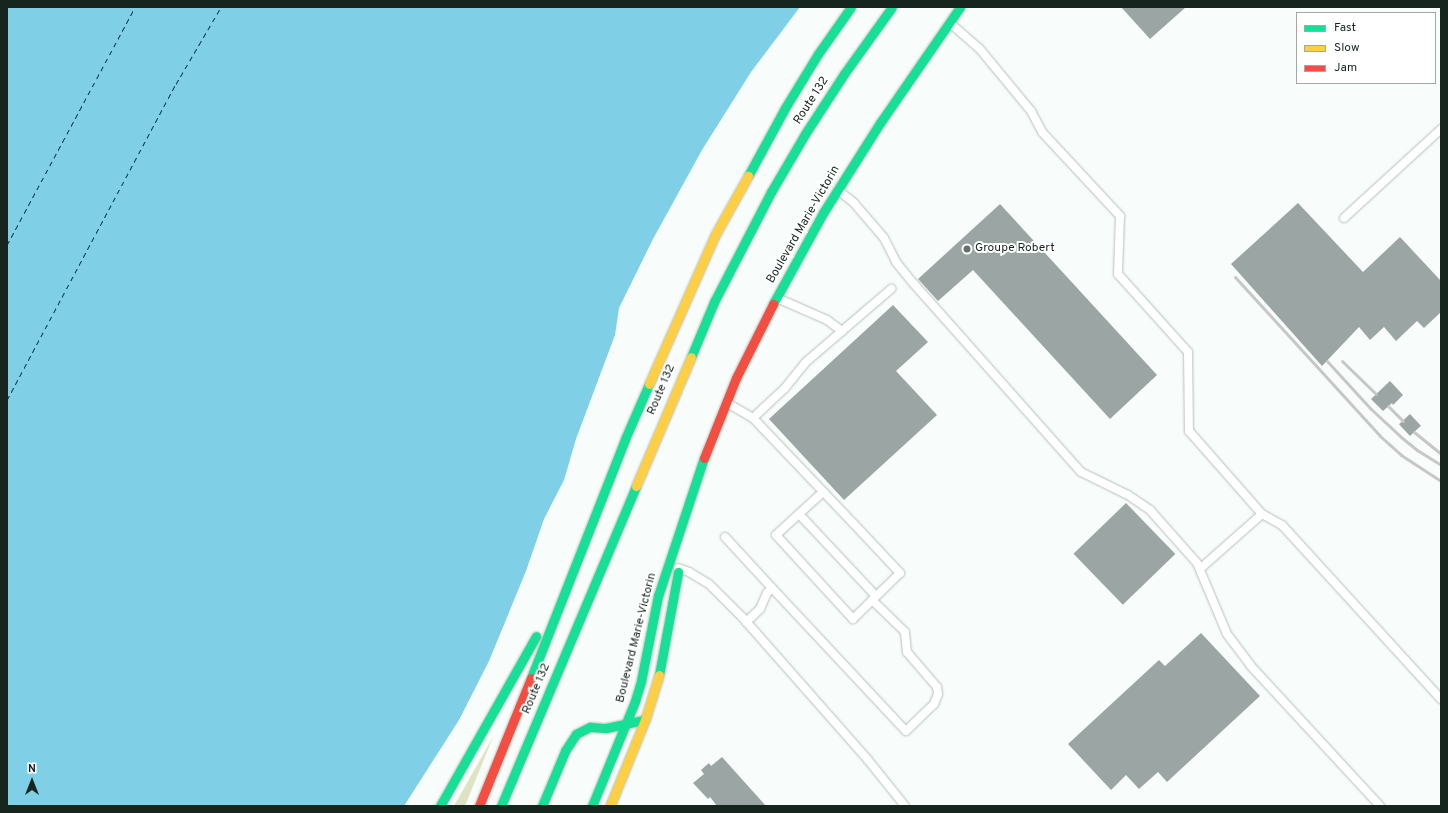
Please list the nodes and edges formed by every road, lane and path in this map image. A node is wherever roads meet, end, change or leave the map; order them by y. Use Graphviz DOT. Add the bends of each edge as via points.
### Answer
graph roads {
  1 [pos="851,7"];
  2 [pos="892,7"];
  3 [pos="960,7"];
  4 [pos="949,22"];
  5 [pos="1441,129"];
  6 [pos="837,189"];
  7 [pos="1344,218"];
  8 [pos="891,289"];
  9 [pos="776,297"];
  10 [pos="842,331"];
  11 [pos="726,402"];
  12 [pos="753,418"];
  13 [pos="698,472"];
  14 [pos="823,492"];
  15 [pos="799,514"];
  16 [pos="1262,514"];
  17 [pos="725,537"];
  18 [pos="611,545"];
  19 [pos="680,561"];
  20 [pos="668,566"];
  21 [pos="1200,569"];
  22 [pos="569,578"];
  23 [pos="772,588"];
  24 [pos="874,598"];
  25 [pos="746,622"];
  26 [pos="1441,699"];
  27 [pos="635,701"];
  28 [pos="650,706"];
  29 [pos="645,720"];
  30 [pos="546,724"];
  31 [pos="626,724"];
  32 [pos="606,728"];
  33 [pos="619,739"];
  34 [pos="598,791"];
  35 [pos="611,802"];
  36 [pos="440,806"];
  37 [pos="479,806"];
  38 [pos="501,806"];
  39 [pos="542,806"];
  40 [pos="592,806"];
  41 [pos="904,806"];
  42 [pos="1380,806"];
  1 -- 22 [label="main road, Route 132" via="785,108 715,235 625,439"];
  2 -- 18 [label="main road, Route 132" via="805,134 734,261 697,337"];
  3 -- 4 [label="main road, Boulevard Marie-Victorin"];
  4 -- 6 [label="main road, Boulevard Marie-Victorin"];
  4 -- 16 [label="lane" via="979,48 1031,111 1042,132 1120,216 1118,274 1188,352 1189,431"];
  5 -- 7 [label="lane"];
  6 -- 9 [label="main road, Boulevard Marie-Victorin"];
  6 -- 21 [label="lane" via="854,202 884,238 896,262 914,284 1081,472 1128,495 1150,510"];
  8 -- 10 [label="lane"];
  9 -- 10 [label="lane" via="827,320"];
  9 -- 11 [label="main road, Boulevard Marie-Victorin"];
  10 -- 12 [label="lane" via="806,362 785,388"];
  11 -- 12 [label="lane"];
  11 -- 13 [label="main road, Boulevard Marie-Victorin"];
  12 -- 14 [label="lane"];
  13 -- 19 [label="main road, Boulevard Marie-Victorin"];
  13 -- 20 [label="main road, Boulevard Marie-Victorin"];
  14 -- 15 [label="lane"];
  14 -- 24 [label="lane" via="900,573"];
  15 -- 24 [label="lane"];
  15 -- 24 [label="lane" via="776,535 853,618"];
  16 -- 21 [label="lane"];
  16 -- 26 [label="lane" via="1282,525"];
  17 -- 23 [label="lane"];
  18 -- 30 [label="main road"];
  18 -- 38 [label="main road, Route 132"];
  19 -- 20 [label="lane"];
  19 -- 25 [label="lane" via="709,584"];
  19 -- 28 [label="main road, Boulevard Marie-Victorin" via="663,658"];
  20 -- 27 [label="main road, Boulevard Marie-Victorin" via="658,596"];
  21 -- 42 [label="lane" via="1227,634 1250,665"];
  22 -- 36 [label="main road"];
  22 -- 37 [label="main road, Route 132"];
  23 -- 24 [label="lane" via="906,731 934,704 938,694 937,687 907,652 904,632"];
  23 -- 25 [label="lane" via="760,609"];
  25 -- 41 [label="lane" via="868,760"];
  27 -- 28 [label="lane"];
  27 -- 31 [label="main road, Boulevard Marie-Victorin"];
  28 -- 29 [label="main road, Boulevard Marie-Victorin"];
  29 -- 31 [label="main road"];
  29 -- 35 [label="main road, Boulevard Marie-Victorin"];
  31 -- 32 [label="main road"];
  31 -- 33 [label="main road, Boulevard Marie-Victorin"];
  32 -- 33 [label="main road"];
  32 -- 39 [label="main road" via="590,727 572,738"];
  33 -- 34 [label="main road, Boulevard Marie-Victorin"];
  34 -- 35 [label="lane"];
  34 -- 40 [label="main road, Boulevard Marie-Victorin"];
}
